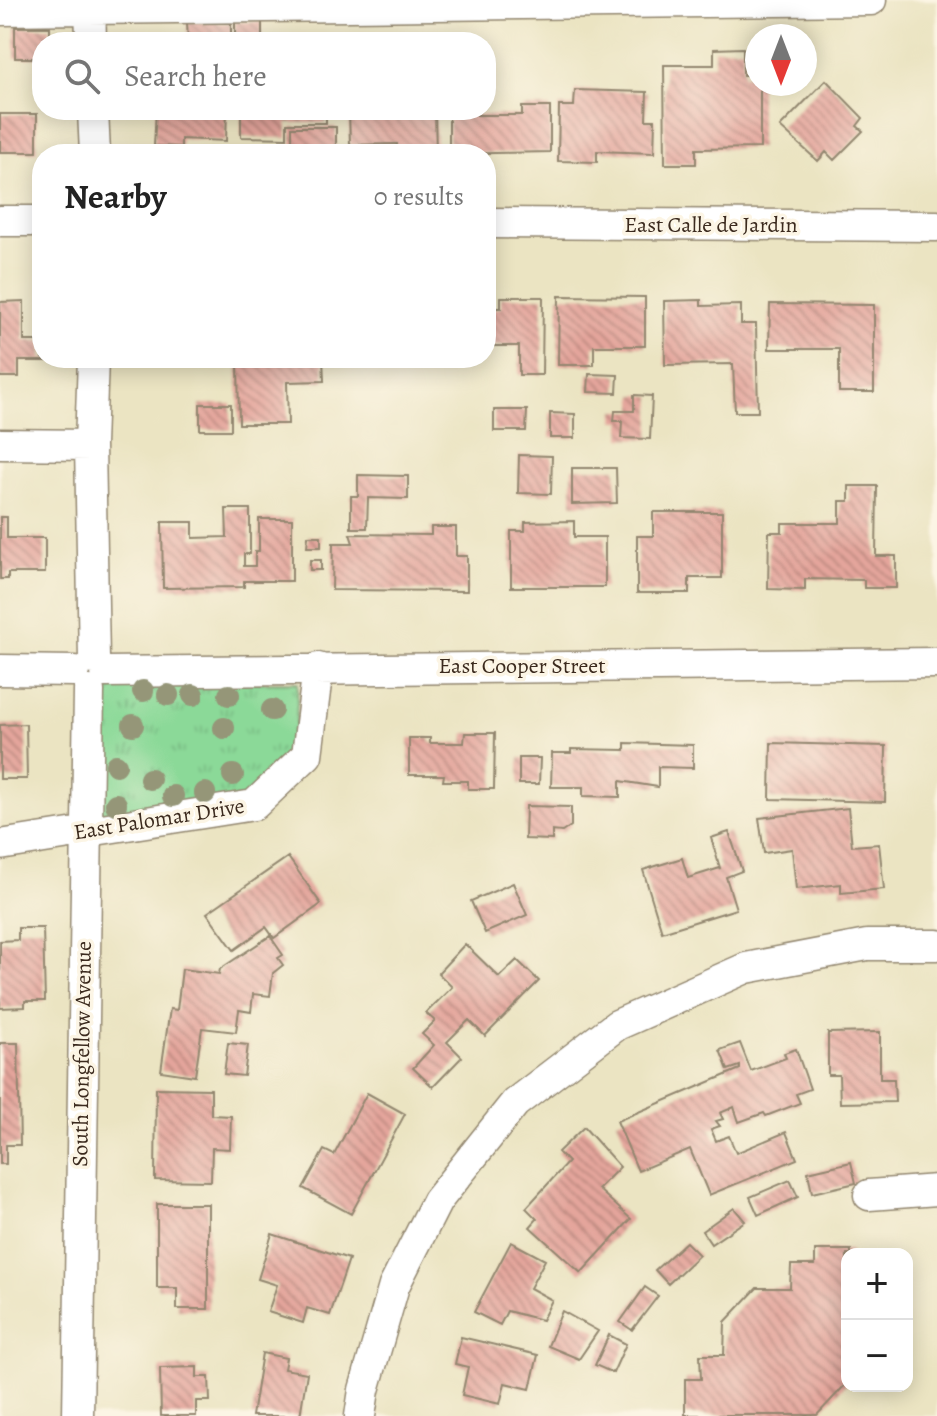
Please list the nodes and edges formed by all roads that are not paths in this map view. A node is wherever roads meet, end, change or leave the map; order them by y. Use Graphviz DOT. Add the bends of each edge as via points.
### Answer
graph roads {
  1 [pos="871,0"];
  2 [pos="90,5"];
  3 [pos="0,10"];
  4 [pos="91,32"];
  5 [pos="93,120"];
  6 [pos="95,144"];
  7 [pos="0,221"];
  8 [pos="32,221"];
  9 [pos="496,223"];
  10 [pos="937,226"];
  11 [pos="93,368"];
  12 [pos="0,444"];
  13 [pos="90,445"];
  14 [pos="937,663"];
  15 [pos="318,668"];
  16 [pos="0,670"];
  17 [pos="90,673"];
  18 [pos="84,830"];
  19 [pos="0,845"];
  20 [pos="937,945"];
  21 [pos="937,1190"];
  22 [pos="869,1195"];
  23 [pos="78,1416"];
  24 [pos="360,1416"];
  1 -- 2 [label="street"];
  2 -- 3 [label="street"];
  2 -- 4 [label="street"];
  5 -- 6 [label="street"];
  7 -- 8 [label="street"];
  9 -- 10 [label="street, East Calle de Jardin"];
  11 -- 13 [label="street, South Longfellow Avenue"];
  12 -- 13 [label="street"];
  13 -- 17 [label="street, South Longfellow Avenue"];
  14 -- 15 [label="street, East Cooper Street"];
  15 -- 17 [label="street, East Cooper Street"];
  15 -- 18 [label="street, East Palomar Drive" via="307,755 254,805"];
  16 -- 17 [label="street, East Cooper Street"];
  17 -- 18 [label="street, South Longfellow Avenue"];
  18 -- 19 [label="street, East Palomar Drive"];
  18 -- 23 [label="street, South Longfellow Avenue"];
  20 -- 24 [label="street" via="867,945 746,968 617,1025 515,1103 437,1201 394,1286"];
  21 -- 22 [label="street"];
}
